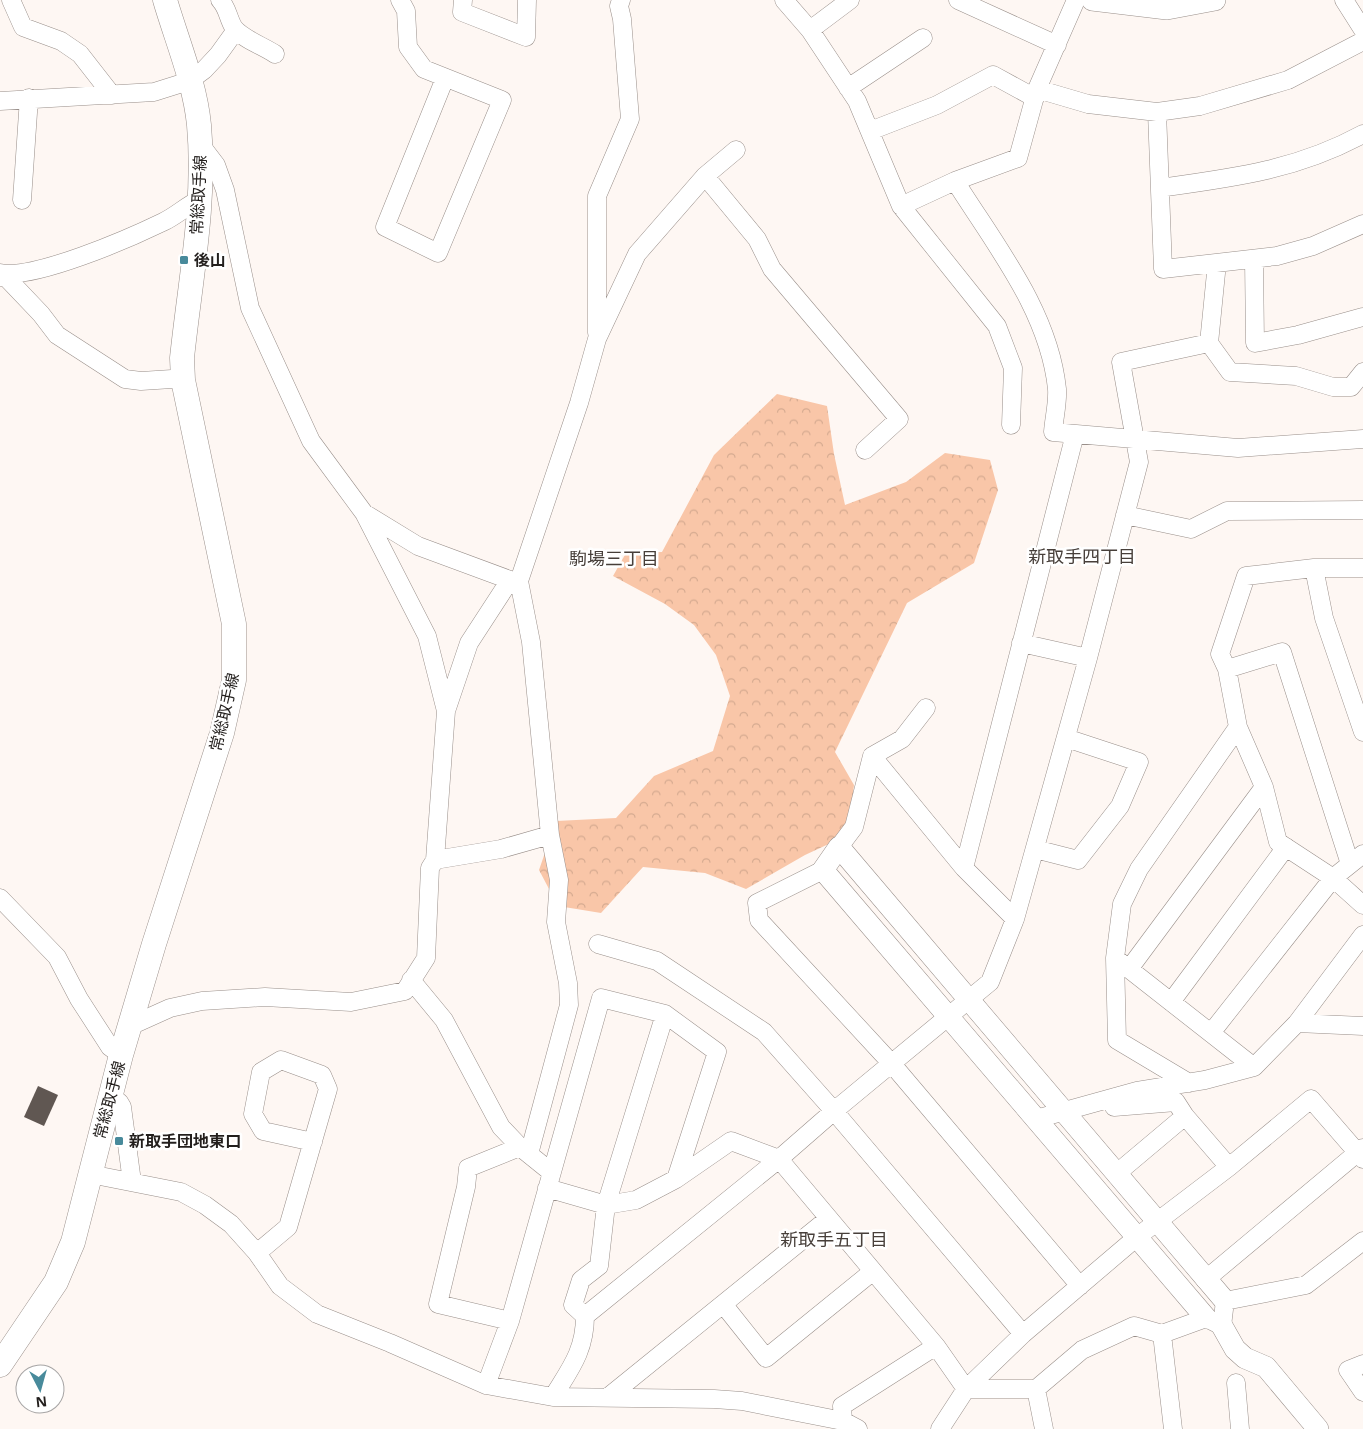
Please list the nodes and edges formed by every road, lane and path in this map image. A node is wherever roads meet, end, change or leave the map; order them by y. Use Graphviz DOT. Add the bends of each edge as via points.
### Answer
graph roads {
  1 [pos="165,0"];
  2 [pos="220,0"];
  3 [pos="400,0"];
  4 [pos="463,0"];
  5 [pos="528,0"];
  6 [pos="621,0"];
  7 [pos="784,0"];
  8 [pos="850,0"];
  9 [pos="958,0"];
  10 [pos="1076,0"];
  11 [pos="1092,0"];
  12 [pos="1215,0"];
  13 [pos="1344,0"];
  14 [pos="8,6"];
  15 [pos="236,30"];
  16 [pos="810,30"];
  17 [pos="1363,30"];
  18 [pos="924,38"];
  19 [pos="1363,41"];
  20 [pos="1056,45"];
  21 [pos="275,54"];
  22 [pos="445,78"];
  23 [pos="189,80"];
  24 [pos="848,88"];
  25 [pos="1036,94"];
  26 [pos="112,95"];
  27 [pos="29,98"];
  28 [pos="0,101"];
  29 [pos="1157,112"];
  30 [pos="870,131"];
  31 [pos="1363,134"];
  32 [pos="200,144"];
  33 [pos="736,150"];
  34 [pos="705,176"];
  35 [pos="955,180"];
  36 [pos="1160,188"];
  37 [pos="22,200"];
  38 [pos="199,200"];
  39 [pos="901,206"];
  40 [pos="1363,224"];
  41 [pos="1254,259"];
  42 [pos="1217,264"];
  43 [pos="1,275"];
  44 [pos="1363,318"];
  45 [pos="597,339"];
  46 [pos="1209,343"];
  47 [pos="1363,372"];
  48 [pos="183,380"];
  49 [pos="1011,425"];
  50 [pos="1075,434"];
  51 [pos="1363,439"];
  52 [pos="1135,440"];
  53 [pos="865,450"];
  54 [pos="1363,510"];
  55 [pos="364,513"];
  56 [pos="1125,515"];
  57 [pos="1314,568"];
  58 [pos="1363,568"];
  59 [pos="515,580"];
  60 [pos="1021,642"];
  61 [pos="1088,658"];
  62 [pos="1227,669"];
  63 [pos="926,708"];
  64 [pos="1359,708"];
  65 [pos="446,711"];
  66 [pos="1238,727"];
  67 [pos="1363,732"];
  68 [pos="1066,738"];
  69 [pos="872,756"];
  70 [pos="1264,787"];
  71 [pos="550,835"];
  72 [pos="839,847"];
  73 [pos="1286,847"];
  74 [pos="1035,849"];
  75 [pos="1356,859"];
  76 [pos="435,860"];
  77 [pos="964,868"];
  78 [pos="823,870"];
  79 [pos="1333,878"];
  80 [pos="0,898"];
  81 [pos="1363,906"];
  82 [pos="1015,919"];
  83 [pos="1363,936"];
  84 [pos="598,944"];
  85 [pos="1115,958"];
  86 [pos="1129,969"];
  87 [pos="411,980"];
  88 [pos="968,1000"];
  89 [pos="1171,1002"];
  90 [pos="665,1014"];
  91 [pos="948,1016"];
  92 [pos="1297,1024"];
  93 [pos="130,1026"];
  94 [pos="1363,1026"];
  95 [pos="1211,1033"];
  96 [pos="121,1056"];
  97 [pos="892,1064"];
  98 [pos="1254,1067"];
  99 [pos="1189,1083"];
  100 [pos="110,1097"];
  101 [pos="1114,1107"];
  102 [pos="834,1111"];
  103 [pos="1062,1111"];
  104 [pos="1185,1116"];
  105 [pos="1036,1119"];
  106 [pos="313,1142"];
  107 [pos="524,1151"];
  108 [pos="1361,1153"];
  109 [pos="779,1159"];
  110 [pos="1229,1167"];
  111 [pos="90,1174"];
  112 [pos="1116,1174"];
  113 [pos="676,1179"];
  114 [pos="549,1180"];
  115 [pos="132,1182"];
  116 [pos="606,1205"];
  117 [pos="828,1219"];
  118 [pos="1158,1222"];
  119 [pos="1137,1237"];
  120 [pos="1363,1241"];
  121 [pos="257,1253"];
  122 [pos="872,1272"];
  123 [pos="1205,1280"];
  124 [pos="1080,1286"];
  125 [pos="1225,1301"];
  126 [pos="723,1304"];
  127 [pos="585,1316"];
  128 [pos="510,1321"];
  129 [pos="1214,1322"];
  130 [pos="1023,1334"];
  131 [pos="1162,1334"];
  132 [pos="936,1346"];
  133 [pos="1363,1364"];
  134 [pos="0,1365"];
  135 [pos="1236,1383"];
  136 [pos="486,1385"];
  137 [pos="966,1389"];
  138 [pos="1036,1389"];
  139 [pos="1363,1392"];
  140 [pos="553,1398"];
  141 [pos="607,1398"];
  142 [pos="843,1421"];
  143 [pos="858,1429"];
  144 [pos="940,1429"];
  145 [pos="1044,1429"];
  146 [pos="1173,1429"];
  147 [pos="1240,1429"];
  148 [pos="1318,1429"];
  1 -- 23 [label="main road, 常総取手線"];
  2 -- 15 [label="street" via="226,5"];
  3 -- 22 [label="street" via="406,11 408,47 424,69"];
  4 -- 5 [label="street" via="462,12 526,37"];
  6 -- 45 [label="street" via="630,119 597,196"];
  7 -- 16 [label="street"];
  8 -- 16 [label="street"];
  9 -- 20 [label="street"];
  10 -- 20 [label="street"];
  11 -- 12 [label="street" via="1166,10"];
  13 -- 17 [label="street"];
  14 -- 26 [label="street" via="23,27 61,41 80,54"];
  15 -- 21 [label="street"];
  15 -- 23 [label="street" via="218,55"];
  16 -- 24 [label="street"];
  18 -- 24 [label="street"];
  19 -- 29 [label="street" via="1288,80 1200,106"];
  20 -- 25 [label="street"];
  22 -- 22 [label="street" via="502,100 438,253 385,227"];
  23 -- 26 [label="street" via="154,92"];
  23 -- 32 [label="main road, 常総取手線"];
  24 -- 30 [label="street"];
  25 -- 29 [label="street"];
  25 -- 30 [label="street" via="993,75 937,106"];
  25 -- 35 [label="street" via="1018,158"];
  26 -- 27 [label="street"];
  27 -- 28 [label="street"];
  27 -- 37 [label="street"];
  29 -- 36 [label="street"];
  30 -- 39 [label="street"];
  31 -- 36 [label="street" via="1334,149 1276,170"];
  32 -- 38 [label="main road, 常総取手線"];
  32 -- 55 [label="street" via="216,164 226,190 250,308 311,441"];
  33 -- 34 [label="street"];
  34 -- 45 [label="street" via="637,254"];
  34 -- 53 [label="street" via="757,240 772,269 899,419"];
  35 -- 39 [label="street"];
  35 -- 50 [label="street" via="1026,293 1049,350 1057,391 1053,432"];
  36 -- 42 [label="street" via="1163,269"];
  38 -- 43 [label="street" via="165,221 60,264"];
  38 -- 48 [label="main road, 常総取手線" via="182,358"];
  39 -- 49 [label="street" via="997,326 1013,368"];
  40 -- 41 [label="street" via="1313,246"];
  41 -- 42 [label="street"];
  41 -- 44 [label="street" via="1255,343"];
  42 -- 46 [label="street"];
  43 -- 48 [label="street" via="41,314 57,335 125,379"];
  45 -- 59 [label="street" via="579,404"];
  46 -- 47 [label="street" via="1230,372 1296,376 1333,387 1351,387"];
  46 -- 52 [label="street" via="1120,362"];
  48 -- 93 [label="main road, 常総取手線" via="234,624 234,680 222,733"];
  50 -- 52 [label="street"];
  50 -- 60 [label="street"];
  51 -- 52 [label="street" via="1238,448"];
  52 -- 56 [label="street" via="1139,462"];
  54 -- 56 [label="street" via="1227,511 1191,529"];
  55 -- 59 [label="street" via="418,546"];
  55 -- 65 [label="street" via="428,636"];
  56 -- 61 [label="street"];
  57 -- 58 [label="street"];
  57 -- 62 [label="street" via="1246,576 1220,654"];
  57 -- 64 [label="street" via="1324,618"];
  59 -- 65 [label="street" via="470,643"];
  59 -- 71 [label="street" via="532,642"];
  60 -- 61 [label="street"];
  60 -- 77 [label="street"];
  61 -- 68 [label="street"];
  62 -- 66 [label="street"];
  62 -- 75 [label="street" via="1282,652"];
  63 -- 69 [label="street" via="902,739"];
  64 -- 67 [label="street"];
  65 -- 76 [label="street"];
  66 -- 70 [label="street"];
  66 -- 85 [label="street" via="1139,869 1122,904"];
  68 -- 74 [label="street"];
  68 -- 74 [label="street" via="1139,762 1120,806 1078,860"];
  69 -- 72 [label="street" via="854,827"];
  69 -- 77 [label="street"];
  70 -- 73 [label="street" via="1278,842"];
  70 -- 86 [label="street"];
  71 -- 76 [label="street" via="502,849"];
  71 -- 107 [label="street" via="559,880 556,922 569,1005"];
  72 -- 78 [label="street"];
  72 -- 88 [label="street"];
  73 -- 79 [label="street"];
  73 -- 89 [label="street"];
  74 -- 82 [label="street"];
  75 -- 79 [label="street"];
  76 -- 87 [label="street" via="430,868 426,958"];
  77 -- 82 [label="street"];
  78 -- 91 [label="street"];
  78 -- 97 [label="street" via="758,903 759,920"];
  79 -- 81 [label="street"];
  79 -- 95 [label="street"];
  80 -- 96 [label="street" via="57,957 89,1015 110,1047"];
  82 -- 88 [label="street" via="990,982"];
  83 -- 92 [label="street"];
  84 -- 102 [label="street" via="657,961 764,1032"];
  85 -- 86 [label="street"];
  85 -- 99 [label="street" via="1117,1040"];
  86 -- 89 [label="street"];
  87 -- 93 [label="street" via="405,991 351,1002 265,997 202,1001 170,1008"];
  87 -- 107 [label="street" via="444,1020 501,1127"];
  88 -- 91 [label="street"];
  88 -- 103 [label="street"];
  89 -- 95 [label="street"];
  90 -- 113 [label="street" via="718,1052"];
  90 -- 114 [label="street" via="601,998"];
  90 -- 116 [label="street"];
  91 -- 97 [label="street"];
  91 -- 105 [label="street"];
  92 -- 94 [label="street"];
  92 -- 98 [label="street"];
  93 -- 96 [label="main road, 常総取手線"];
  95 -- 98 [label="street"];
  96 -- 100 [label="main road, 常総取手線"];
  97 -- 102 [label="street"];
  97 -- 124 [label="street"];
  98 -- 99 [label="street"];
  99 -- 103 [label="street" via="1137,1091"];
  100 -- 111 [label="main road, 常総取手線"];
  100 -- 115 [label="street" via="122,1107"];
  101 -- 104 [label="street" via="1176,1102"];
  102 -- 109 [label="street"];
  102 -- 130 [label="street"];
  103 -- 105 [label="street"];
  103 -- 112 [label="street"];
  104 -- 110 [label="street"];
  104 -- 112 [label="street"];
  105 -- 119 [label="street"];
  106 -- 106 [label="street" via="328,1089 322,1075 281,1060 261,1072 253,1114 263,1131"];
  106 -- 121 [label="street" via="288,1227"];
  107 -- 114 [label="street"];
  107 -- 128 [label="street" via="468,1168 438,1304"];
  108 -- 110 [label="street" via="1310,1099"];
  108 -- 123 [label="street"];
  109 -- 113 [label="street" via="731,1141"];
  109 -- 117 [label="street"];
  109 -- 127 [label="street"];
  110 -- 118 [label="street"];
  111 -- 115 [label="street"];
  111 -- 134 [label="main road, 常総取手線" via="65,1264"];
  112 -- 118 [label="street"];
  113 -- 116 [label="street" via="636,1200"];
  114 -- 116 [label="street"];
  114 -- 128 [label="street"];
  115 -- 121 [label="street" via="181,1192 205,1205 231,1224"];
  116 -- 127 [label="street" via="599,1266 581,1280 573,1305"];
  117 -- 122 [label="street"];
  117 -- 126 [label="street"];
  118 -- 119 [label="street"];
  118 -- 123 [label="street"];
  119 -- 124 [label="street"];
  119 -- 129 [label="street"];
  120 -- 125 [label="street" via="1306,1285"];
  121 -- 136 [label="street" via="280,1286 317,1314"];
  122 -- 126 [label="street" via="766,1358"];
  122 -- 132 [label="street"];
  123 -- 125 [label="street"];
  124 -- 130 [label="street"];
  125 -- 129 [label="street"];
  126 -- 141 [label="street"];
  127 -- 140 [label="street" via="585,1336 579,1354"];
  128 -- 136 [label="street"];
  129 -- 131 [label="street"];
  129 -- 148 [label="street" via="1245,1358 1266,1367"];
  130 -- 137 [label="street"];
  131 -- 138 [label="street" via="1134,1326 1082,1350"];
  131 -- 146 [label="street"];
  132 -- 137 [label="street"];
  132 -- 142 [label="street" via="842,1406"];
  133 -- 139 [label="street" via="1348,1370"];
  135 -- 147 [label="street"];
  136 -- 140 [label="street"];
  137 -- 138 [label="street"];
  137 -- 144 [label="street"];
  138 -- 145 [label="street"];
  140 -- 141 [label="street"];
  141 -- 142 [label="street" via="714,1398"];
  142 -- 143 [label="street"];
}
